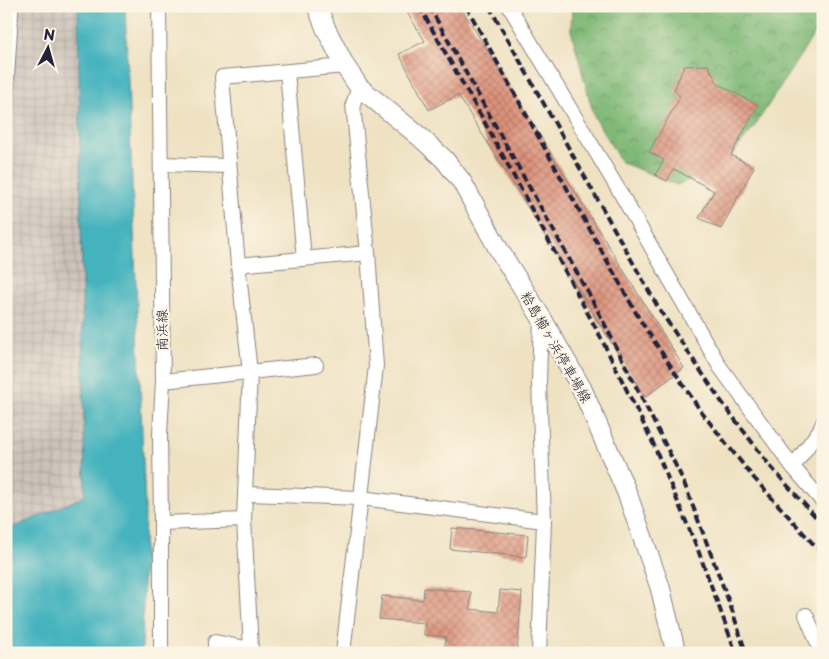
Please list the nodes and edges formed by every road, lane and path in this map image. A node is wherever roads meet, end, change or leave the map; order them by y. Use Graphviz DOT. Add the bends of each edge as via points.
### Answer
graph roads {
  1 [pos="15,6"];
  2 [pos="159,6"];
  3 [pos="317,6"];
  4 [pos="509,6"];
  5 [pos="345,66"];
  6 [pos="287,72"];
  7 [pos="359,86"];
  8 [pos="6,146"];
  9 [pos="161,164"];
  10 [pos="229,166"];
  11 [pos="368,253"];
  12 [pos="304,259"];
  13 [pos="238,265"];
  14 [pos="541,317"];
  15 [pos="316,365"];
  16 [pos="250,372"];
  17 [pos="162,381"];
  18 [pos="823,422"];
  19 [pos="793,467"];
  20 [pos="246,494"];
  21 [pos="361,498"];
  22 [pos="823,502"];
  23 [pos="244,520"];
  24 [pos="544,521"];
  25 [pos="162,523"];
  26 [pos="806,615"];
  27 [pos="823,651"];
  28 [pos="161,653"];
  29 [pos="215,653"];
  30 [pos="343,653"];
  31 [pos="539,653"];
  32 [pos="676,653"];
  1 -- 8 [label="lane"];
  2 -- 9 [label="street, 南浜線"];
  3 -- 5 [label="main road, 粭島櫛ヶ浜停車場線"];
  4 -- 19 [label="street" via="720,367"];
  5 -- 6 [label="street"];
  5 -- 7 [label="main road, 粭島櫛ヶ浜停車場線"];
  6 -- 10 [label="street" via="222,77"];
  6 -- 12 [label="street"];
  7 -- 11 [label="street" via="353,104"];
  7 -- 14 [label="main road, 粭島櫛ヶ浜停車場線" via="444,159 462,182"];
  9 -- 10 [label="street"];
  9 -- 17 [label="street, 南浜線"];
  10 -- 13 [label="street"];
  11 -- 12 [label="street"];
  11 -- 21 [label="street" via="376,366"];
  12 -- 13 [label="street"];
  13 -- 16 [label="street"];
  14 -- 24 [label="street" via="539,382"];
  14 -- 32 [label="main road, 粭島櫛ヶ浜停車場線" via="582,389 627,494 660,587"];
  15 -- 16 [label="street"];
  16 -- 17 [label="street"];
  16 -- 20 [label="street"];
  17 -- 25 [label="street, 南浜線"];
  18 -- 19 [label="street"];
  19 -- 22 [label="street"];
  20 -- 21 [label="street"];
  20 -- 23 [label="street"];
  21 -- 24 [label="street"];
  21 -- 30 [label="street"];
  23 -- 25 [label="street"];
  23 -- 29 [label="street" via="251,649 215,642"];
  24 -- 31 [label="street"];
  25 -- 28 [label="street, 南浜線"];
  26 -- 27 [label="street"];
}
